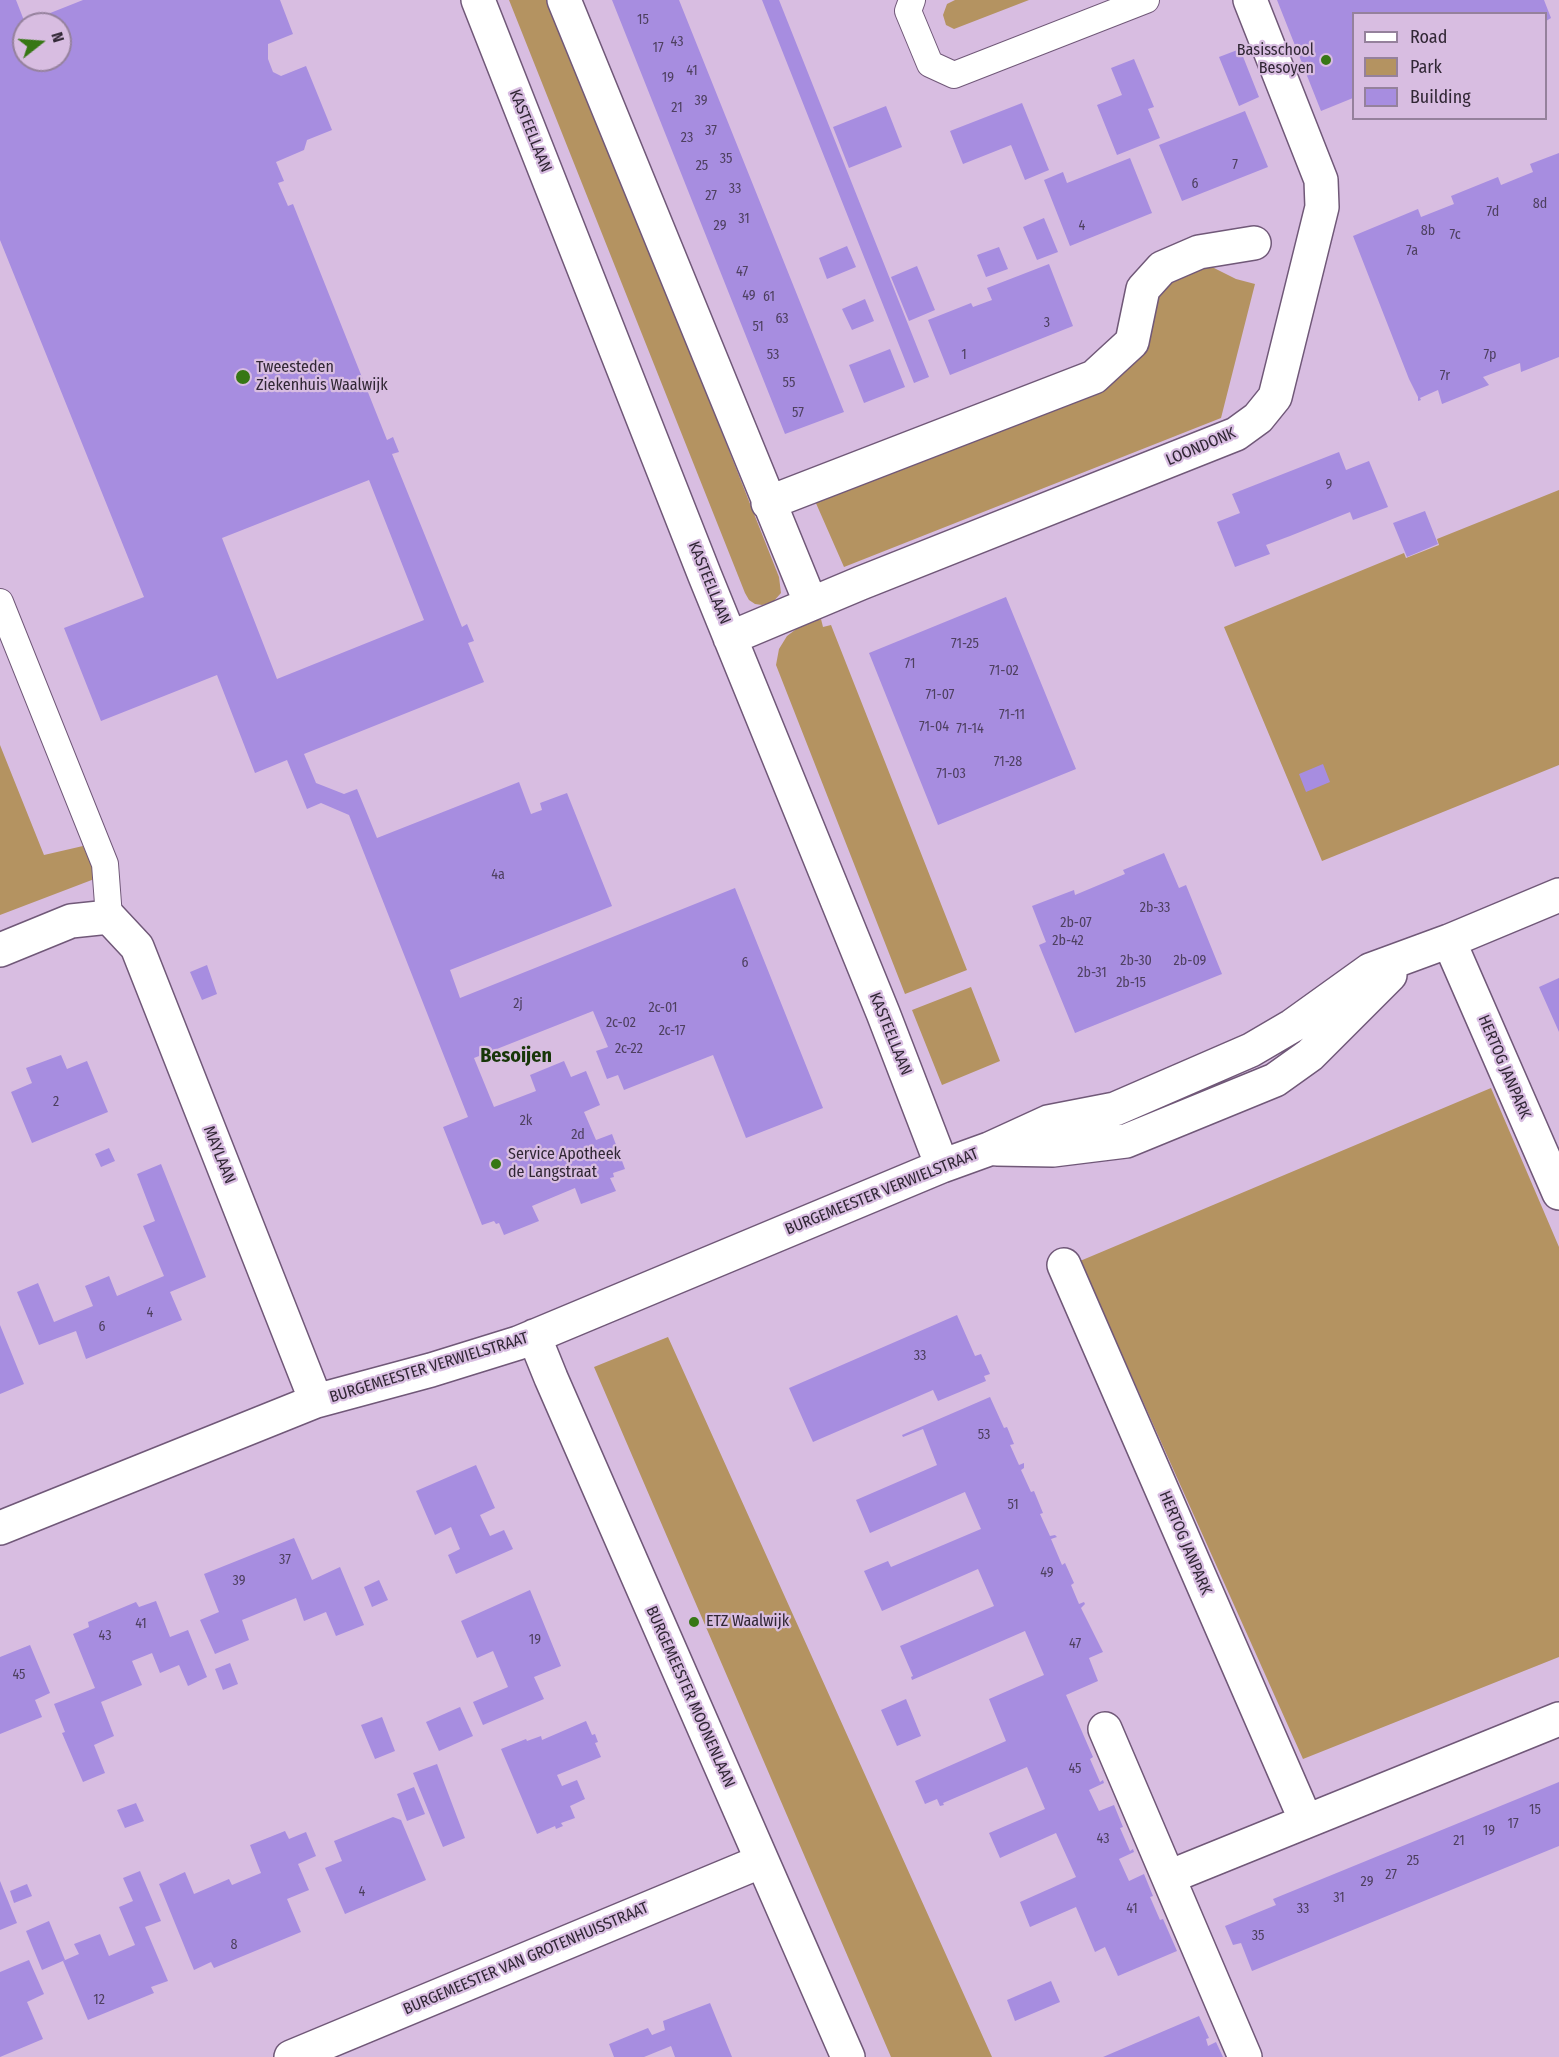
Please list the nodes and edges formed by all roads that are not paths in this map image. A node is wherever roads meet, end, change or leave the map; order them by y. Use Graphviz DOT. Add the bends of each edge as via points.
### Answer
graph roads {
  1 [pos="478,0"];
  2 [pos="564,0"];
  3 [pos="912,0"];
  4 [pos="1146,0"];
  5 [pos="1250,0"];
  6 [pos="1254,243"];
  7 [pos="768,503"];
  8 [pos="0,602"];
  9 [pos="811,604"];
  10 [pos="730,638"];
  11 [pos="1559,895"];
  12 [pos="109,917"];
  13 [pos="1449,941"];
  14 [pos="0,950"];
  15 [pos="942,1166"];
  16 [pos="1559,1193"];
  17 [pos="1064,1265"];
  18 [pos="534,1336"];
  19 [pos="316,1401"];
  20 [pos="0,1528"];
  21 [pos="1559,1719"];
  22 [pos="1105,1729"];
  23 [pos="1306,1821"];
  24 [pos="762,1861"];
  25 [pos="1168,1877"];
  26 [pos="291,2057"];
  27 [pos="848,2057"];
  28 [pos="1245,2057"];
  1 -- 10 [label="street, KASTEELLAAN"];
  2 -- 7 [label="street"];
  3 -- 4 [label="lane" via="908,11 930,64 954,75"];
  5 -- 9 [label="street, LOONDONK" via="1321,180 1322,207 1275,397 1258,418 1236,434"];
  6 -- 7 [label="street" via="1199,252 1162,268 1143,289 1132,342 1094,377"];
  7 -- 9 [label="street"];
  8 -- 12 [label="lane" via="105,864"];
  9 -- 10 [label="street, LOONDONK"];
  10 -- 15 [label="street, KASTEELLAAN"];
  11 -- 13 [label="street, BURGEMEESTER VERWIELSTRAAT"];
  12 -- 14 [label="street" via="71,921"];
  12 -- 19 [label="street, MAYLAAN" via="137,947"];
  13 -- 15 [label="street, BURGEMEESTER VERWIELSTRAAT" via="1410,955 1310,1055 1275,1080 1126,1141 1053,1150 989,1149"];
  13 -- 16 [label="street, HERTOG JANPARK"];
  15 -- 18 [label="street, BURGEMEESTER VERWIELSTRAAT"];
  17 -- 23 [label="street, HERTOG JANPARK"];
  18 -- 19 [label="street, BURGEMEESTER VERWIELSTRAAT" via="431,1370"];
  18 -- 24 [label="street, BURGEMEESTER MOONENLAAN"];
  19 -- 20 [label="street, BURGEMEESTER VERWIELSTRAAT"];
  21 -- 23 [label="street"];
  22 -- 25 [label="street"];
  23 -- 25 [label="street"];
  24 -- 26 [label="street, BURGEMEESTER VAN GROTENHUISSTRAAT"];
  24 -- 27 [label="street, BURGEMEESTER MOONENLAAN"];
  25 -- 28 [label="street"];
}
